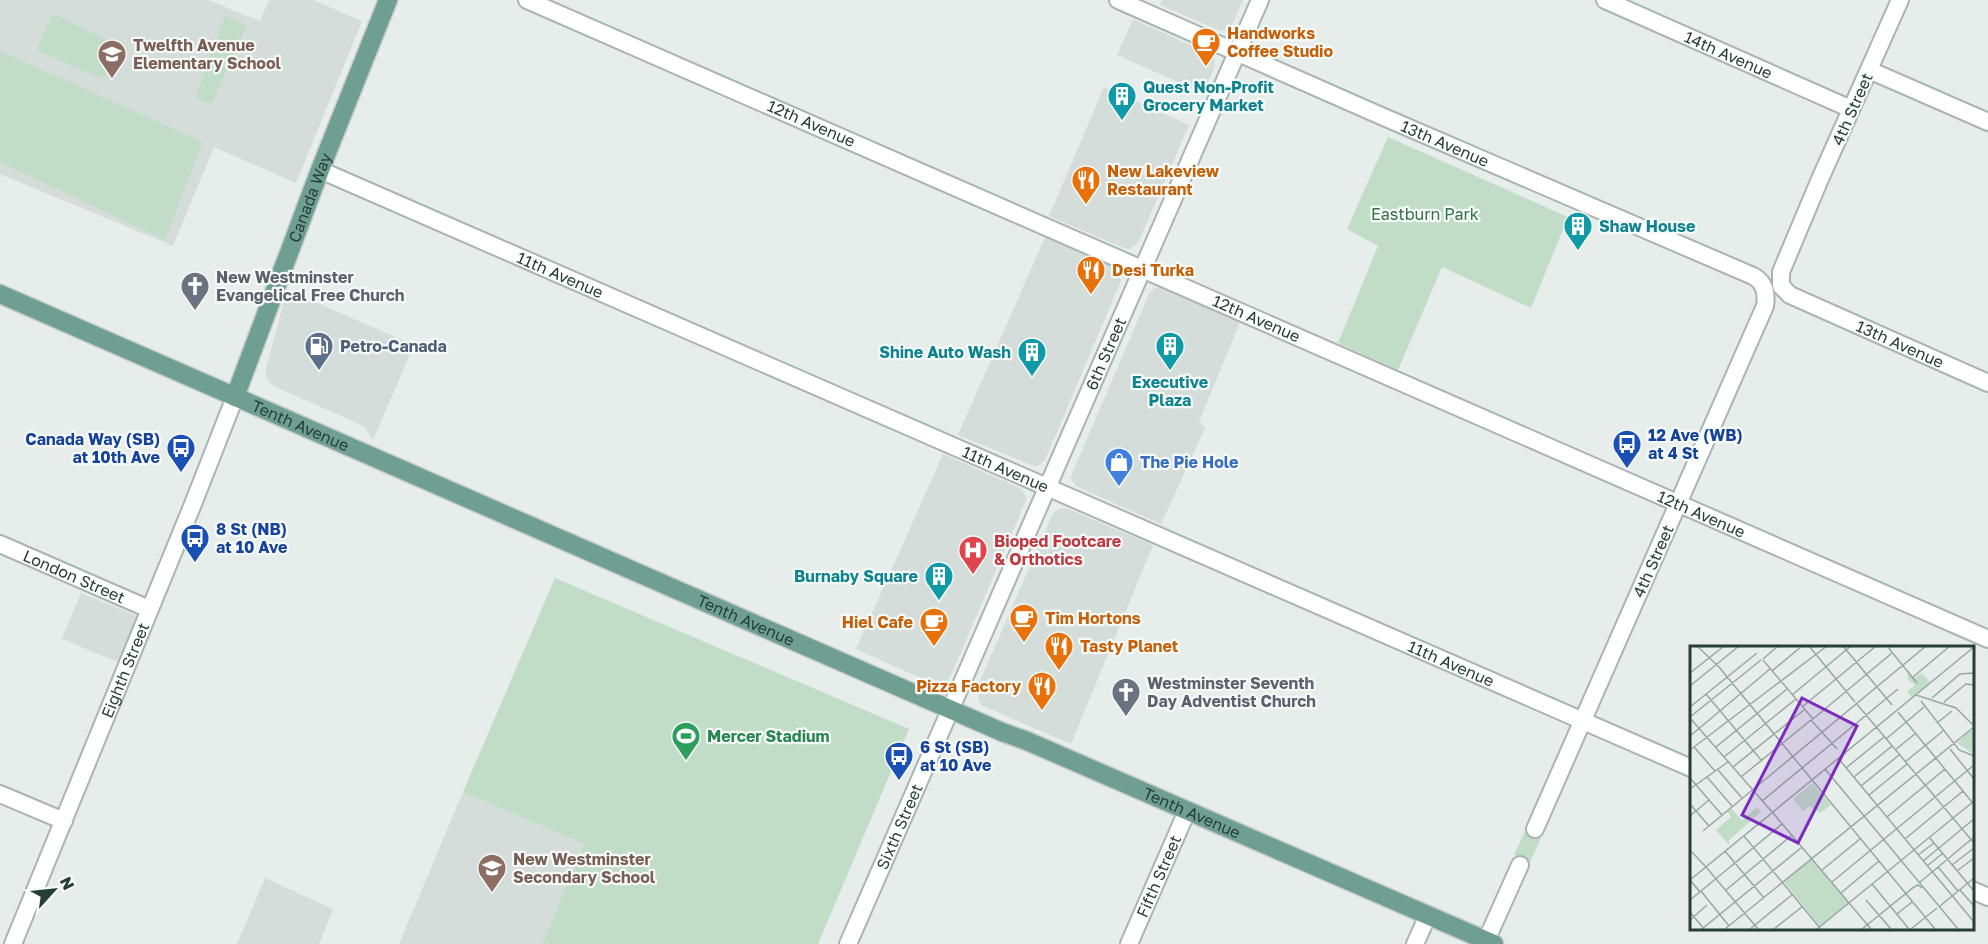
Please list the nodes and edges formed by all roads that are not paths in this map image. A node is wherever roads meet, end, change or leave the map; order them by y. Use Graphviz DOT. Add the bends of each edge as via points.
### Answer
graph roads {
  1 [pos="388,0"];
  2 [pos="527,0"];
  3 [pos="1118,0"];
  4 [pos="1260,0"];
  5 [pos="1605,0"];
  6 [pos="1900,0"];
  7 [pos="1237,52"];
  8 [pos="1869,70"];
  9 [pos="1851,109"];
  10 [pos="1988,122"];
  11 [pos="321,170"];
  12 [pos="1143,268"];
  13 [pos="1781,286"];
  14 [pos="1765,292"];
  15 [pos="0,294"];
  16 [pos="1988,383"];
  17 [pos="235,397"];
  18 [pos="1048,487"];
  19 [pos="1678,504"];
  20 [pos="0,544"];
  21 [pos="149,609"];
  22 [pos="1988,639"];
  23 [pos="950,709"];
  24 [pos="1581,721"];
  25 [pos="1690,768"];
  26 [pos="0,794"];
  27 [pos="1187,811"];
  28 [pos="64,820"];
  29 [pos="1535,829"];
  30 [pos="1520,865"];
  31 [pos="1973,891"];
  32 [pos="1988,897"];
  33 [pos="1428,915"];
  34 [pos="1490,942"];
  35 [pos="12,944"];
  36 [pos="848,944"];
  37 [pos="1129,944"];
  38 [pos="1415,944"];
  1 -- 11 [label="main road, Canada Way"];
  2 -- 12 [label="street, 12th Avenue"];
  3 -- 7 [label="street, 13th Avenue"];
  4 -- 7 [label="street, 6th Street"];
  5 -- 9 [label="street, 14th Avenue"];
  6 -- 8 [label="street, 4th Street"];
  7 -- 12 [label="street, 6th Street"];
  7 -- 14 [label="street, 13th Avenue" via="1753,276"];
  8 -- 9 [label="street, 4th Street"];
  8 -- 10 [label="street"];
  9 -- 13 [label="street, 4th Street" via="1781,272"];
  11 -- 17 [label="main road, Canada Way"];
  11 -- 18 [label="street, 11th Avenue"];
  12 -- 18 [label="street, 6th Street"];
  12 -- 19 [label="street, 12th Avenue"];
  13 -- 16 [label="street, 13th Avenue" via="1790,295"];
  14 -- 19 [label="street, 4th Street" via="1765,306"];
  15 -- 17 [label="main road, Tenth Avenue"];
  17 -- 21 [label="street, Eighth Street"];
  17 -- 23 [label="main road, Tenth Avenue"];
  18 -- 23 [label="street, 6th Street"];
  18 -- 24 [label="street, 11th Avenue"];
  19 -- 22 [label="street, 12th Avenue"];
  19 -- 24 [label="street, 4th Street"];
  20 -- 21 [label="street, London Street"];
  21 -- 28 [label="street, Eighth Street"];
  23 -- 27 [label="main road, Tenth Avenue"];
  23 -- 36 [label="street, Sixth Street"];
  24 -- 25 [label="street, 11th Avenue"];
  24 -- 29 [label="street, 4th Street"];
  26 -- 28 [label="street"];
  27 -- 33 [label="main road, Tenth Avenue"];
  27 -- 37 [label="street, Fifth Street"];
  28 -- 35 [label="street, Eighth Street"];
  30 -- 34 [label="street"];
  31 -- 32 [label="street"];
  33 -- 34 [label="main road, Tenth Avenue"];
  33 -- 38 [label="street"];
}
